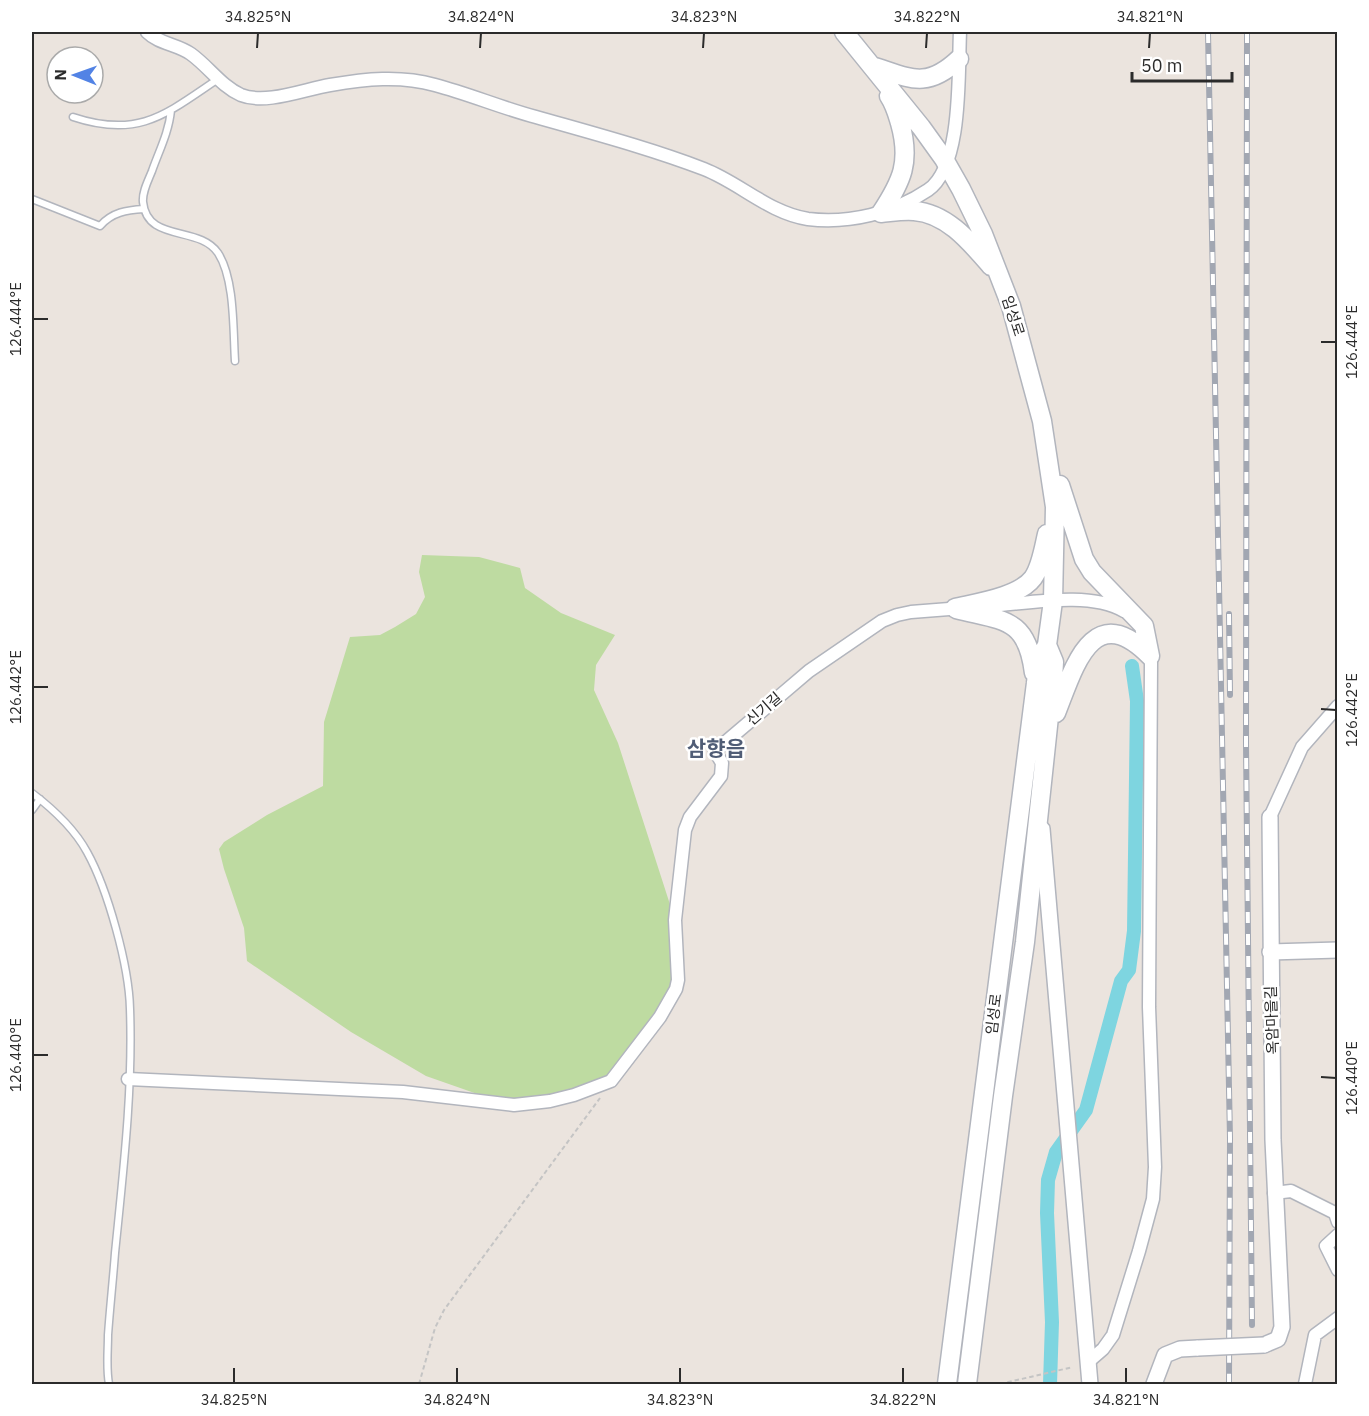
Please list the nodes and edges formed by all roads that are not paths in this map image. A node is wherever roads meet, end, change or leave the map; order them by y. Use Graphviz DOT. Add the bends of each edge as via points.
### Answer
graph roads {
  1 [pos="147,32"];
  2 [pos="844,32"];
  3 [pos="960,32"];
  4 [pos="959,59"];
  5 [pos="872,66"];
  6 [pos="218,79"];
  7 [pos="171,110"];
  8 [pos="74,117"];
  9 [pos="947,165"];
  10 [pos="32,199"];
  11 [pos="144,209"];
  12 [pos="881,213"];
  13 [pos="999,275"];
  14 [pos="235,361"];
  15 [pos="1046,444"];
  16 [pos="1054,500"];
  17 [pos="1053,601"];
  18 [pos="955,608"];
  19 [pos="1047,645"];
  20 [pos="1150,656"];
  21 [pos="1036,683"];
  22 [pos="1338,706"];
  23 [pos="1048,732"];
  24 [pos="32,793"];
  25 [pos="1040,797"];
  26 [pos="39,799"];
  27 [pos="32,810"];
  28 [pos="1270,817"];
  29 [pos="1338,950"];
  30 [pos="1270,952"];
  31 [pos="128,1079"];
  32 [pos="1274,1193"];
  33 [pos="1337,1215"];
  34 [pos="1338,1235"];
  35 [pos="1338,1270"];
  36 [pos="1338,1318"];
  37 [pos="1088,1362"];
  38 [pos="109,1384"];
  39 [pos="947,1384"];
  40 [pos="966,1384"];
  41 [pos="1090,1384"];
  42 [pos="1154,1384"];
  43 [pos="1305,1384"];
  1 -- 6 [label="street" via="156,40 190,52"];
  2 -- 5 [label="main road, 임성로"];
  3 -- 4 [label="street"];
  4 -- 5 [label="main road" via="947,70 924,80"];
  4 -- 9 [label="street" via="957,111"];
  5 -- 9 [label="main road, 임성로"];
  5 -- 12 [label="main road" via="895,105 906,149 901,178"];
  6 -- 7 [label="lane"];
  6 -- 12 [label="street" via="241,95 262,99 371,80 398,78 423,82 705,170 769,206 796,216 843,219"];
  7 -- 8 [label="lane" via="133,124 101,125"];
  7 -- 11 [label="lane" via="170,124 143,195"];
  9 -- 12 [label="street" via="929,189"];
  9 -- 13 [label="main road, 임성로" via="983,234"];
  10 -- 11 [label="lane" via="100,226 124,211"];
  11 -- 14 [label="lane" via="151,221 165,231 194,237 218,253 232,303"];
  12 -- 13 [label="main road" via="927,213 965,237"];
  13 -- 15 [label="main road, 임성로" via="1030,370"];
  15 -- 16 [label="main road, 임성로"];
  15 -- 20 [label="main road" via="1084,559 1144,626"];
  16 -- 17 [label="main road, 임성로"];
  16 -- 18 [label="main road" via="1033,578 1009,594"];
  17 -- 18 [label="street, 신기길"];
  17 -- 19 [label="main road, 임성로"];
  17 -- 20 [label="street, 신기길" via="1094,601 1124,611 1142,635"];
  18 -- 21 [label="main road" via="1005,621 1020,631 1029,643"];
  18 -- 31 [label="street, 신기길" via="911,612 882,621 809,671 715,751 722,763 721,776 690,817 685,830 675,920 676,990 611,1081 563,1098 514,1105 403,1092"];
  19 -- 21 [label="main road, 임성로" via="1038,662"];
  19 -- 23 [label="main road, 임성로" via="1054,662"];
  20 -- 23 [label="main road" via="1128,638 1096,638 1078,658"];
  20 -- 37 [label="street" via="1153,1199 1113,1335"];
  21 -- 39 [label="main road, 임성로"];
  22 -- 28 [label="street, 옥암마을길" via="1302,747"];
  23 -- 25 [label="main road, 임성로"];
  24 -- 26 [label="lane"];
  25 -- 37 [label="street, 임성로"];
  25 -- 40 [label="main road, 임성로" via="1025,942"];
  26 -- 27 [label="lane"];
  26 -- 31 [label="lane" via="60,816 83,845 121,947 130,1008"];
  28 -- 30 [label="street, 옥암마을길"];
  29 -- 30 [label="street"];
  30 -- 32 [label="street, 옥암마을길"];
  31 -- 38 [label="lane" via="110,1303"];
  32 -- 33 [label="street" via="1291,1191"];
  32 -- 42 [label="street, 옥암마을길, bridge" via="1282,1327 1278,1340 1264,1345 1180,1349 1165,1355"];
  34 -- 35 [label="street" via="1326,1246"];
  36 -- 43 [label="street" via="1315,1335"];
  37 -- 41 [label="street, 임성로"];
}
